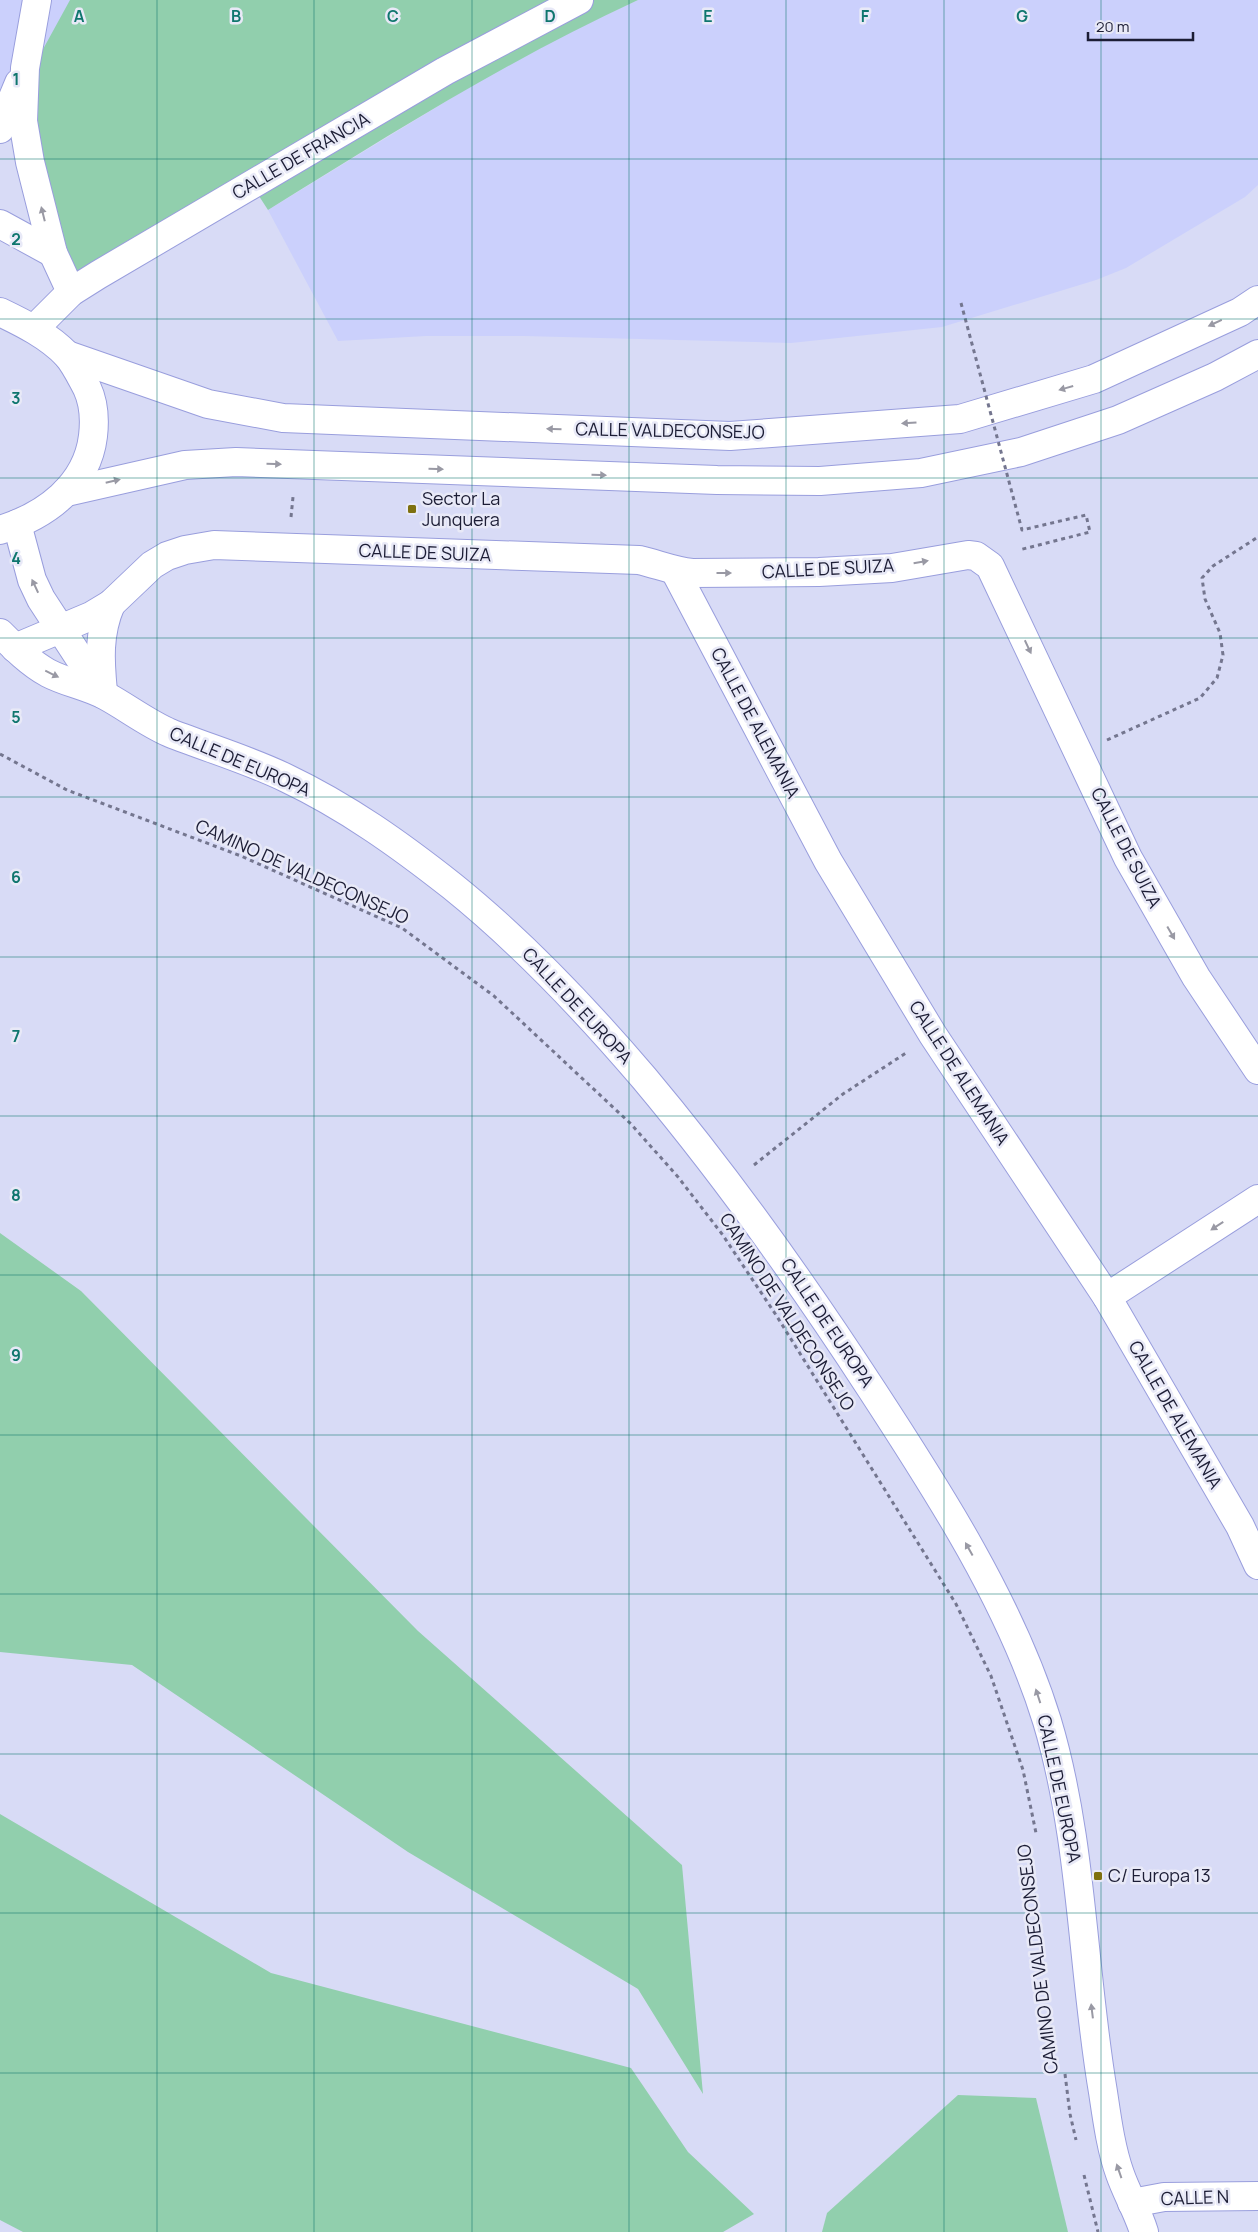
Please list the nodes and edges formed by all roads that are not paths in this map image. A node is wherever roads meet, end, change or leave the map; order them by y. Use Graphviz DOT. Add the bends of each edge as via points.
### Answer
graph roads {
  1 [pos="37,0"];
  2 [pos="579,0"];
  3 [pos="25,68"];
  4 [pos="0,129"];
  5 [pos="0,224"];
  6 [pos="53,254"];
  7 [pos="71,292"];
  8 [pos="1258,300"];
  9 [pos="0,312"];
  10 [pos="34,329"];
  11 [pos="1258,354"];
  12 [pos="67,355"];
  13 [pos="66,492"];
  14 [pos="9,527"];
  15 [pos="675,571"];
  16 [pos="111,604"];
  17 [pos="59,628"];
  18 [pos="7,641"];
  19 [pos="103,694"];
  20 [pos="1258,1070"];
  21 [pos="1258,1199"];
  22 [pos="1107,1297"];
  23 [pos="1258,1565"];
  24 [pos="1258,2196"];
  25 [pos="1132,2203"];
  26 [pos="1144,2232"];
  1 -- 3 [label="street"];
  2 -- 7 [label="street, CALLE DE FRANCIA" via="445,71"];
  3 -- 4 [label="street"];
  6 -- 3 [label="street, one-way" via="23,121"];
  5 -- 6 [label="street"];
  6 -- 7 [label="street"];
  7 -- 10 [label="street, CALLE DE FRANCIA"];
  8 -- 12 [label="street, CALLE VALDECONSEJO, one-way" via="1240,312 1094,380 960,419 730,436 283,418 208,404"];
  9 -- 10 [label="street"];
  10 -- 12 [label="street"];
  13 -- 11 [label="street, one-way" via="185,466 236,462 717,480 820,481 921,473 1021,452 1118,420 1215,378"];
  12 -- 13 [label="street" via="91,398 94,426 87,461"];
  13 -- 14 [label="street" via="52,505"];
  17 -- 14 [label="street, CALLE DE EUROPA, one-way" via="32,580"];
  15 -- 16 [label="street, CALLE DE SUIZA" via="639,560 214,546 167,556 152,565"];
  15 -- 20 [label="street, CALLE DE SUIZA, one-way" via="819,572 892,568 955,556 976,556 990,566 1132,866 1196,977"];
  15 -- 22 [label="street, CALLE DE ALEMANIA" via="828,861 933,1034"];
  16 -- 17 [label="street, CALLE DE SUIZA"];
  16 -- 19 [label="street, CALLE DE SUIZA" via="101,635"];
  17 -- 18 [label="street, CALLE DE SUIZA"];
  17 -- 19 [label="street, CALLE DE EUROPA"];
  18 -- 19 [label="street, CALLE DE EUROPA, one-way" via="48,672"];
  25 -- 19 [label="street, CALLE DE EUROPA, one-way" via="1116,2160 1103,2092 1066,1808 1050,1732 1030,1671 947,1508 810,1298 677,1117 585,1010 496,923 378,830 286,777 166,731 132,714"];
  21 -- 22 [label="street, one-way"];
  22 -- 23 [label="street, CALLE DE ALEMANIA" via="1240,1526"];
  24 -- 25 [label="street, CALLE N" via="1164,2197"];
  25 -- 26 [label="street, CALLE DE EUROPA"];
}
